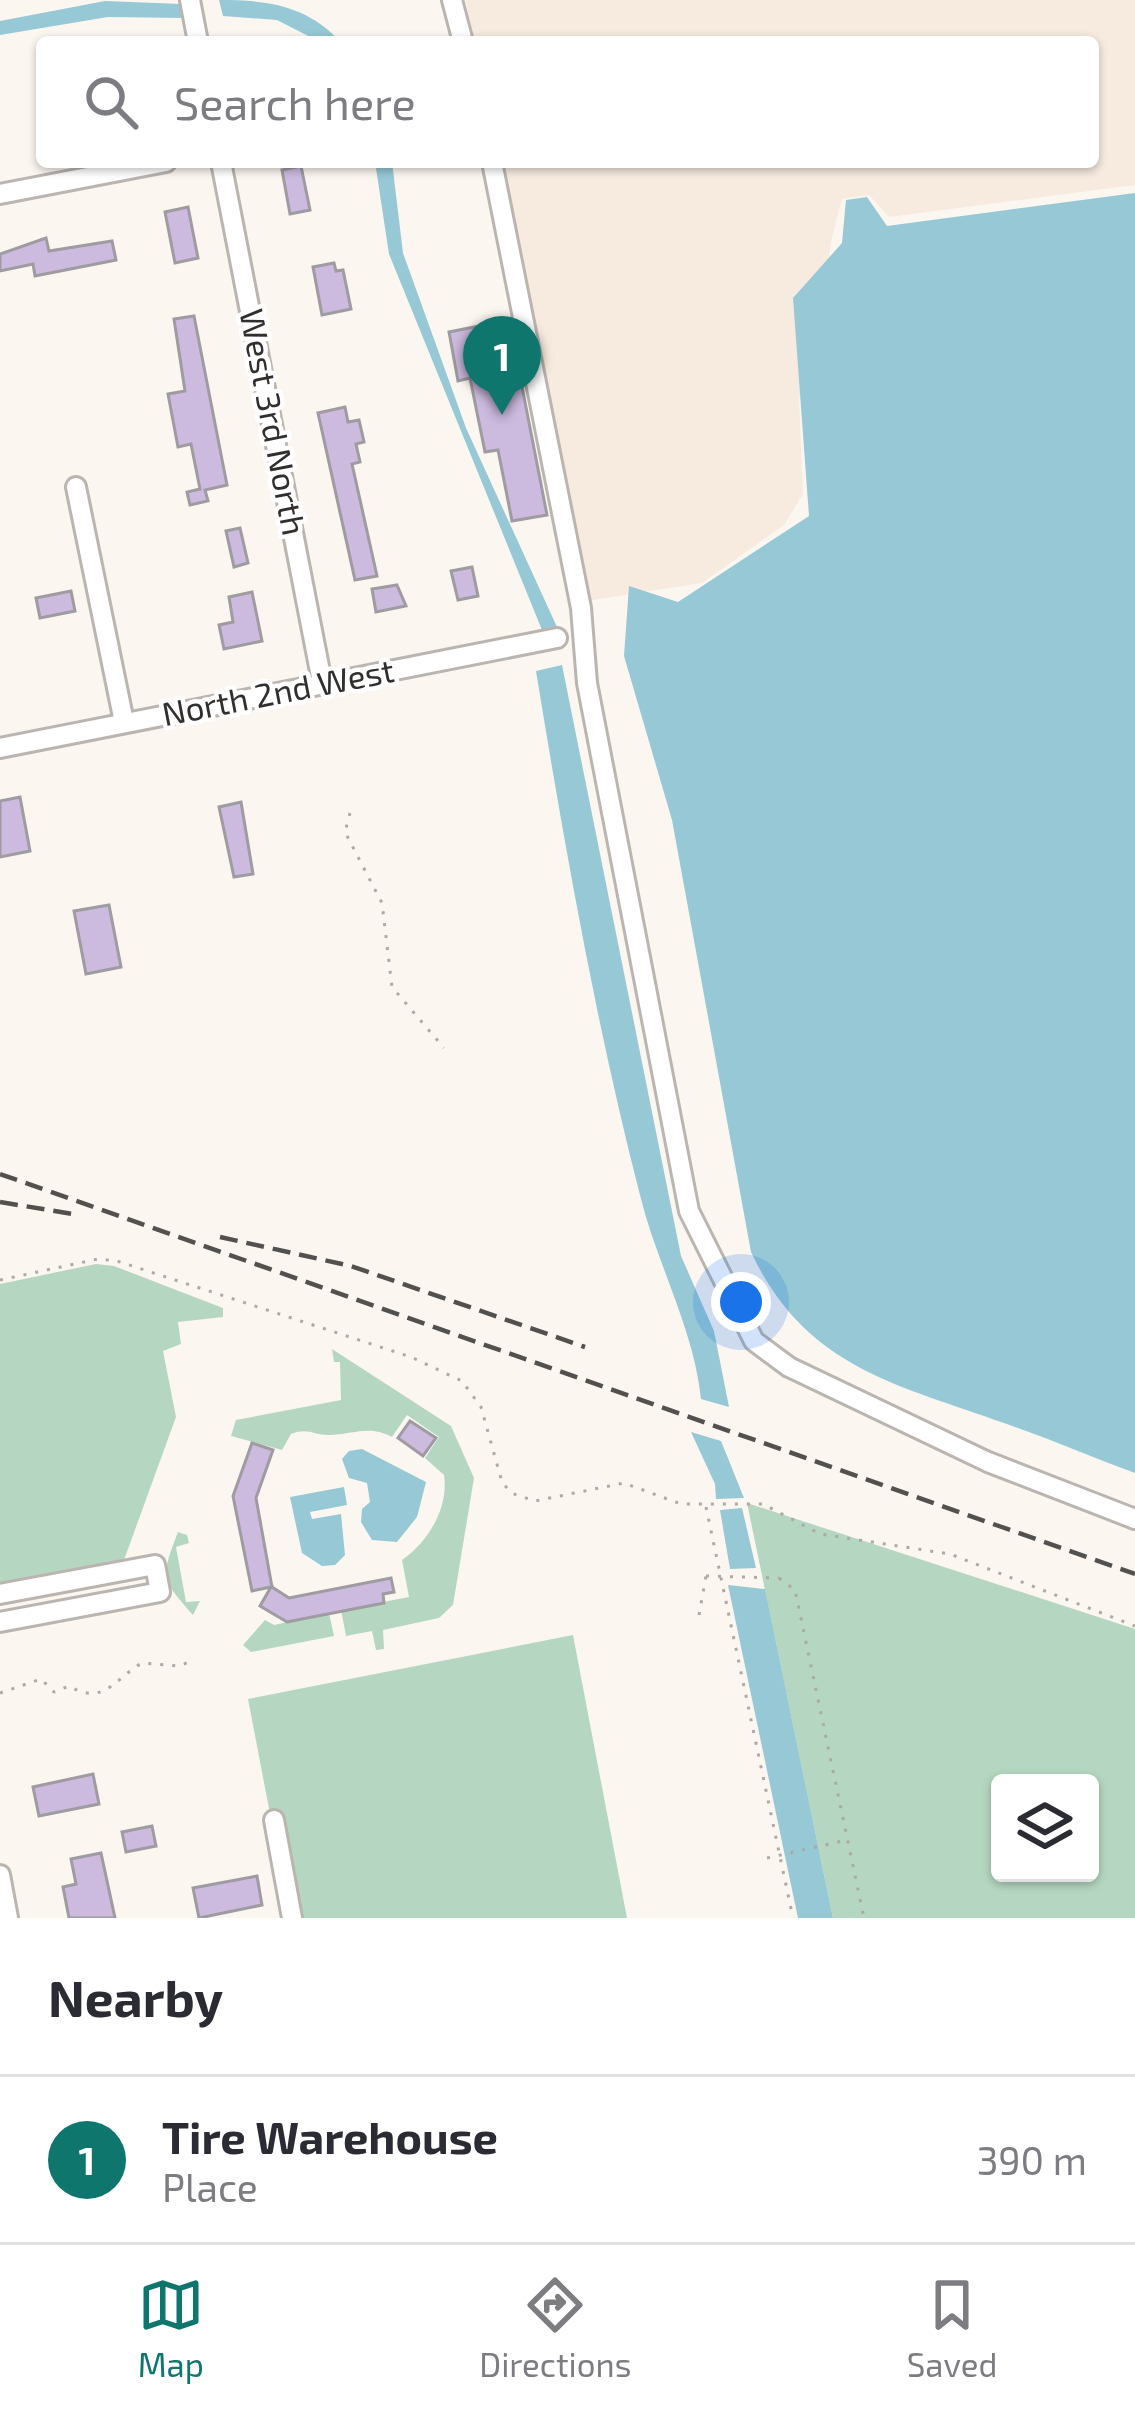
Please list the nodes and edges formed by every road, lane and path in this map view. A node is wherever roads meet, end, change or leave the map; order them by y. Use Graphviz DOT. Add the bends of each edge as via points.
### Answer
graph roads {
  1 [pos="190,0"];
  2 [pos="452,0"];
  3 [pos="197,36"];
  4 [pos="461,36"];
  5 [pos="135,168"];
  6 [pos="222,168"];
  7 [pos="493,168"];
  8 [pos="0,194"];
  9 [pos="76,487"];
  10 [pos="557,638"];
  11 [pos="322,682"];
  12 [pos="124,722"];
  13 [pos="0,748"];
  14 [pos="350,813"];
  15 [pos="444,1048"];
  16 [pos="0,1280"];
  17 [pos="707,1505"];
  18 [pos="1135,1519"];
  19 [pos="720,1576"];
  20 [pos="0,1594"];
  21 [pos="699,1615"];
  22 [pos="0,1622"];
  23 [pos="1135,1626"];
  24 [pos="194,1660"];
  25 [pos="0,1693"];
  26 [pos="274,1820"];
  27 [pos="848,1839"];
  28 [pos="779,1855"];
  29 [pos="767,1858"];
  30 [pos="0,1875"];
  31 [pos="8,1918"];
  32 [pos="292,1918"];
  33 [pos="793,1918"];
  34 [pos="864,1918"];
  1 -- 3 [label="street"];
  2 -- 4 [label="street"];
  5 -- 8 [label="street"];
  6 -- 11 [label="street, West 3rd North"];
  7 -- 18 [label="street" via="689,1211 718,1275 754,1341 789,1367 988,1462"];
  9 -- 12 [label="street"];
  10 -- 11 [label="street, North 2nd West"];
  11 -- 12 [label="street, North 2nd West"];
  12 -- 13 [label="street, North 2nd West"];
  14 -- 15 [label="path" via="345,832 382,903 392,987"];
  16 -- 17 [label="path" via="116,1261 462,1381 481,1407 511,1493 535,1502 624,1483"];
  17 -- 19 [label="path"];
  17 -- 23 [label="path" via="763,1504 820,1534 950,1554"];
  19 -- 21 [label="path, bridge" via="706,1576"];
  19 -- 27 [label="path, bridge" via="778,1578 795,1590"];
  19 -- 28 [label="path"];
  20 -- 22 [label="street" via="155,1565 160,1592"];
  24 -- 25 [label="path" via="142,1663 95,1694 69,1686 54,1692 40,1679"];
  26 -- 32 [label="street"];
  27 -- 28 [label="path"];
  27 -- 34 [label="path"];
  28 -- 29 [label="path"];
  28 -- 33 [label="path"];
  30 -- 31 [label="street"];
}
